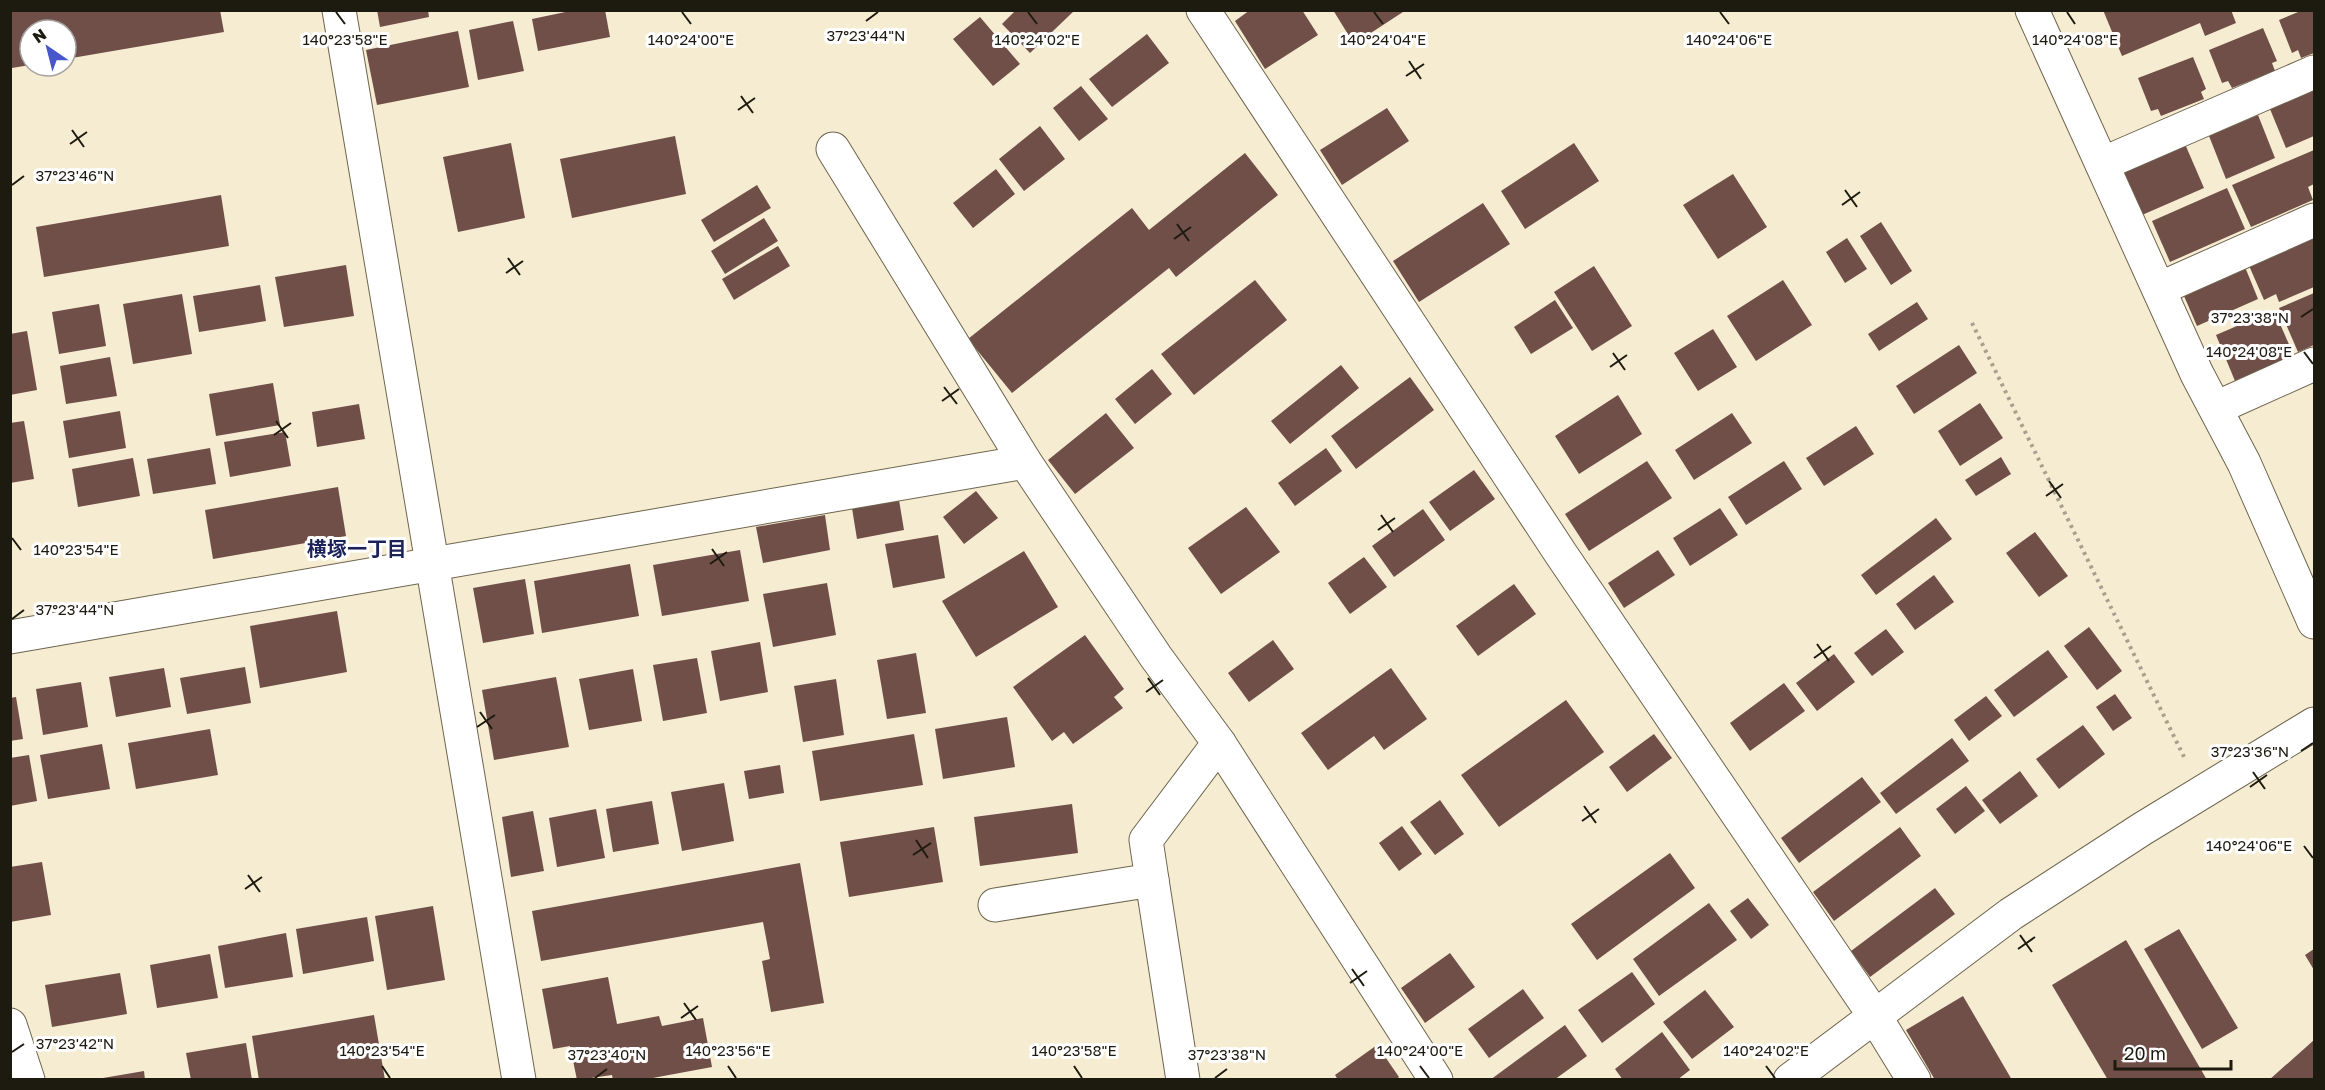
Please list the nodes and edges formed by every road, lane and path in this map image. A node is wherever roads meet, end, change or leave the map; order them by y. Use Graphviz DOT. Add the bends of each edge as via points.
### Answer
graph roads {
  1 [pos="339,10"];
  2 [pos="1203,10"];
  3 [pos="2032,10"];
  4 [pos="2314,72"];
  5 [pos="833,149"];
  6 [pos="2102,164"];
  7 [pos="2314,220"];
  8 [pos="2159,289"];
  9 [pos="1972,323"];
  10 [pos="2314,364"];
  11 [pos="2216,408"];
  12 [pos="1025,462"];
  13 [pos="432,563"];
  14 [pos="2314,622"];
  15 [pos="10,637"];
  16 [pos="2314,724"];
  17 [pos="1219,743"];
  18 [pos="2201,792"];
  19 [pos="1152,880"];
  20 [pos="995,905"];
  21 [pos="1874,1015"];
  22 [pos="10,1024"];
  23 [pos="28,1080"];
  24 [pos="519,1080"];
  25 [pos="1183,1080"];
  26 [pos="1436,1080"];
  27 [pos="1790,1080"];
  28 [pos="1914,1080"];
  1 -- 13 [label="street"];
  2 -- 21 [label="street" via="1555,544"];
  3 -- 6 [label="street"];
  4 -- 6 [label="street"];
  5 -- 12 [label="street"];
  6 -- 8 [label="street"];
  7 -- 8 [label="street"];
  8 -- 11 [label="street"];
  9 -- 18 [label="path"];
  10 -- 11 [label="street"];
  11 -- 14 [label="street"];
  12 -- 13 [label="street"];
  12 -- 17 [label="street"];
  13 -- 15 [label="street"];
  13 -- 24 [label="street"];
  16 -- 18 [label="street"];
  17 -- 19 [label="street" via="1146,840"];
  17 -- 26 [label="street"];
  18 -- 21 [label="street" via="2011,914"];
  19 -- 20 [label="street"];
  19 -- 25 [label="street"];
  21 -- 27 [label="street"];
  21 -- 28 [label="street"];
  22 -- 23 [label="street"];
}
